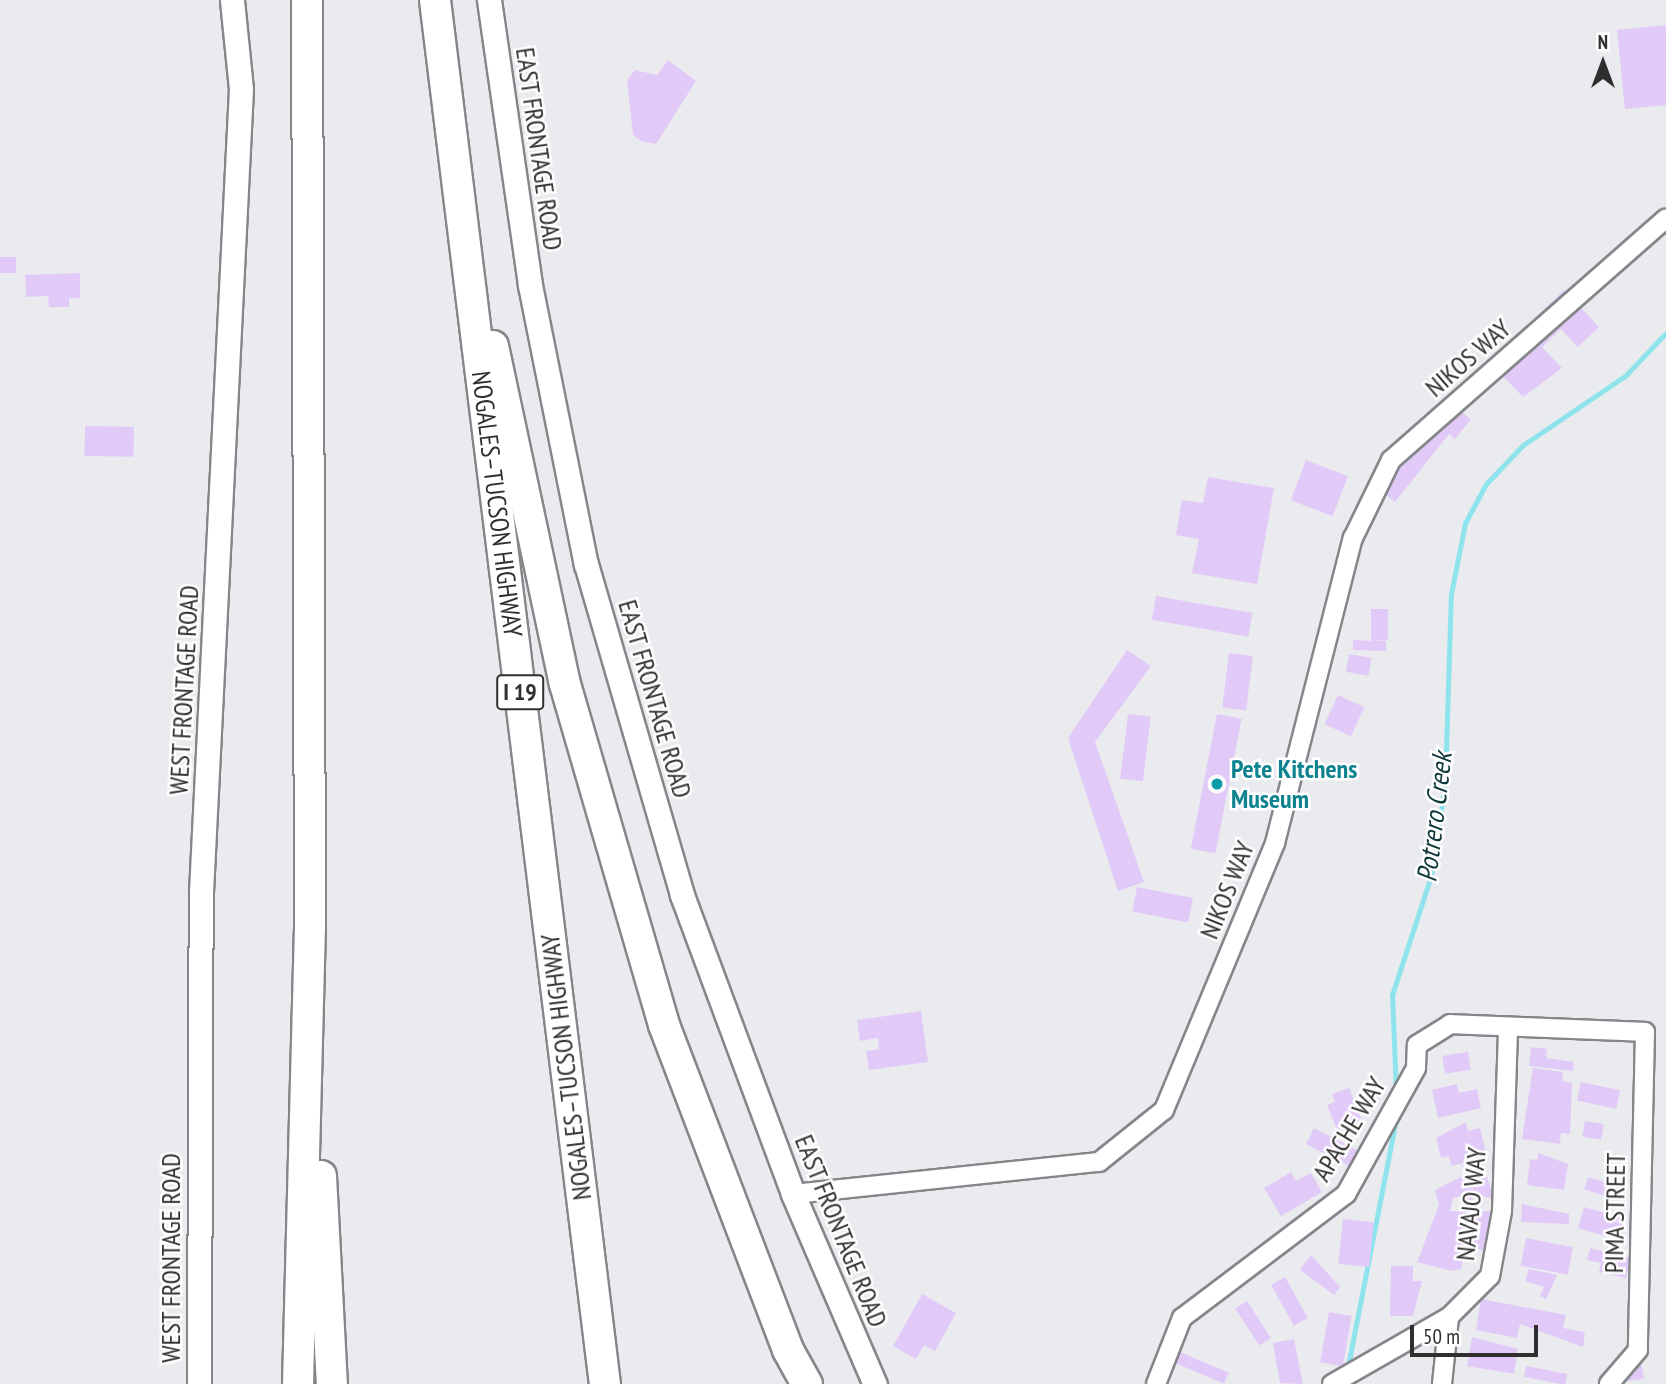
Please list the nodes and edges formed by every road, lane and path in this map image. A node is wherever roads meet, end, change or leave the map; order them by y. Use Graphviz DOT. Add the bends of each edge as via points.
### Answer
graph roads {
  1 [pos="232,0"];
  2 [pos="307,0"];
  3 [pos="435,0"];
  4 [pos="489,0"];
  5 [pos="1666,218"];
  6 [pos="470,286"];
  7 [pos="310,931"];
  8 [pos="1508,1030"];
  9 [pos="1645,1032"];
  10 [pos="793,1194"];
  11 [pos="1449,1317"];
  12 [pos="199,1384"];
  13 [pos="298,1384"];
  14 [pos="332,1384"];
  15 [pos="605,1384"];
  16 [pos="807,1384"];
  17 [pos="875,1384"];
  18 [pos="1156,1384"];
  19 [pos="1332,1384"];
  20 [pos="1442,1384"];
  21 [pos="1609,1384"];
  1 -- 12 [label="street, WEST FRONTAGE ROAD" via="241,89 201,892"];
  2 -- 7 [label="highway"];
  3 -- 6 [label="highway, NOGALES–TUCSON HIGHWAY / I 19"];
  4 -- 10 [label="street, EAST FRONTAGE ROAD" via="530,285 586,564 682,895"];
  5 -- 10 [label="street, NIKOS WAY" via="1391,460 1353,538 1275,844 1164,1110 1099,1162"];
  6 -- 15 [label="highway, NOGALES–TUCSON HIGHWAY / I 19"];
  6 -- 16 [label="highway" via="499,360 565,684 664,1025 788,1350"];
  7 -- 13 [label="highway"];
  7 -- 14 [label="highway"];
  8 -- 9 [label="street, APACHE WAY"];
  8 -- 11 [label="street, NAVAJO WAY" via="1502,1211 1490,1276"];
  8 -- 18 [label="street, APACHE WAY" via="1450,1024 1417,1045 1409,1078 1346,1194 1182,1318"];
  9 -- 21 [label="street, PIMA STREET" via="1638,1350"];
  10 -- 17 [label="street, EAST FRONTAGE ROAD"];
  11 -- 19 [label="street, NAVAJO WAY"];
  11 -- 20 [label="street"];
}
